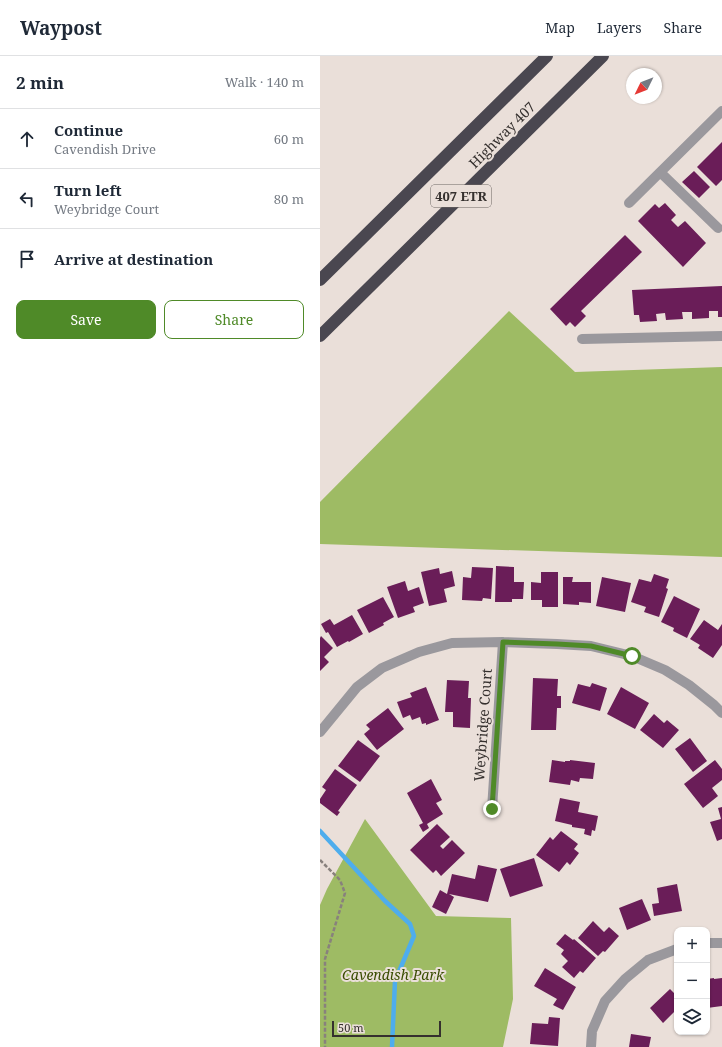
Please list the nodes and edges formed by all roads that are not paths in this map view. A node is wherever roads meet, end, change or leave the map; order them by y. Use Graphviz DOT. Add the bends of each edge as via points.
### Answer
graph roads {
  1 [pos="547,56"];
  2 [pos="603,56"];
  3 [pos="722,111"];
  4 [pos="661,173"];
  5 [pos="629,203"];
  6 [pos="718,228"];
  7 [pos="320,280"];
  8 [pos="320,336"];
  9 [pos="722,336"];
  10 [pos="582,339"];
  11 [pos="503,642"];
  12 [pos="722,713"];
  13 [pos="320,732"];
  14 [pos="492,809"];
  15 [pos="710,943"];
  16 [pos="722,943"];
  17 [pos="674,950"];
  18 [pos="591,1047"];
  1 -- 7 [label="highway, Highway 407 / 407 ETR"];
  2 -- 8 [label="highway, Highway 407 / 407 ETR"];
  3 -- 4 [label="street"];
  4 -- 5 [label="street"];
  4 -- 6 [label="street"];
  9 -- 10 [label="street"];
  11 -- 12 [label="street" via="591,646 632,656 665,670 689,685"];
  11 -- 13 [label="street" via="452,643 419,652 382,668 357,687"];
  11 -- 14 [label="street, Weybridge Court"];
  15 -- 16 [label="street"];
  17 -- 18 [label="street" via="648,960 625,979 605,1001 592,1031"];
}
